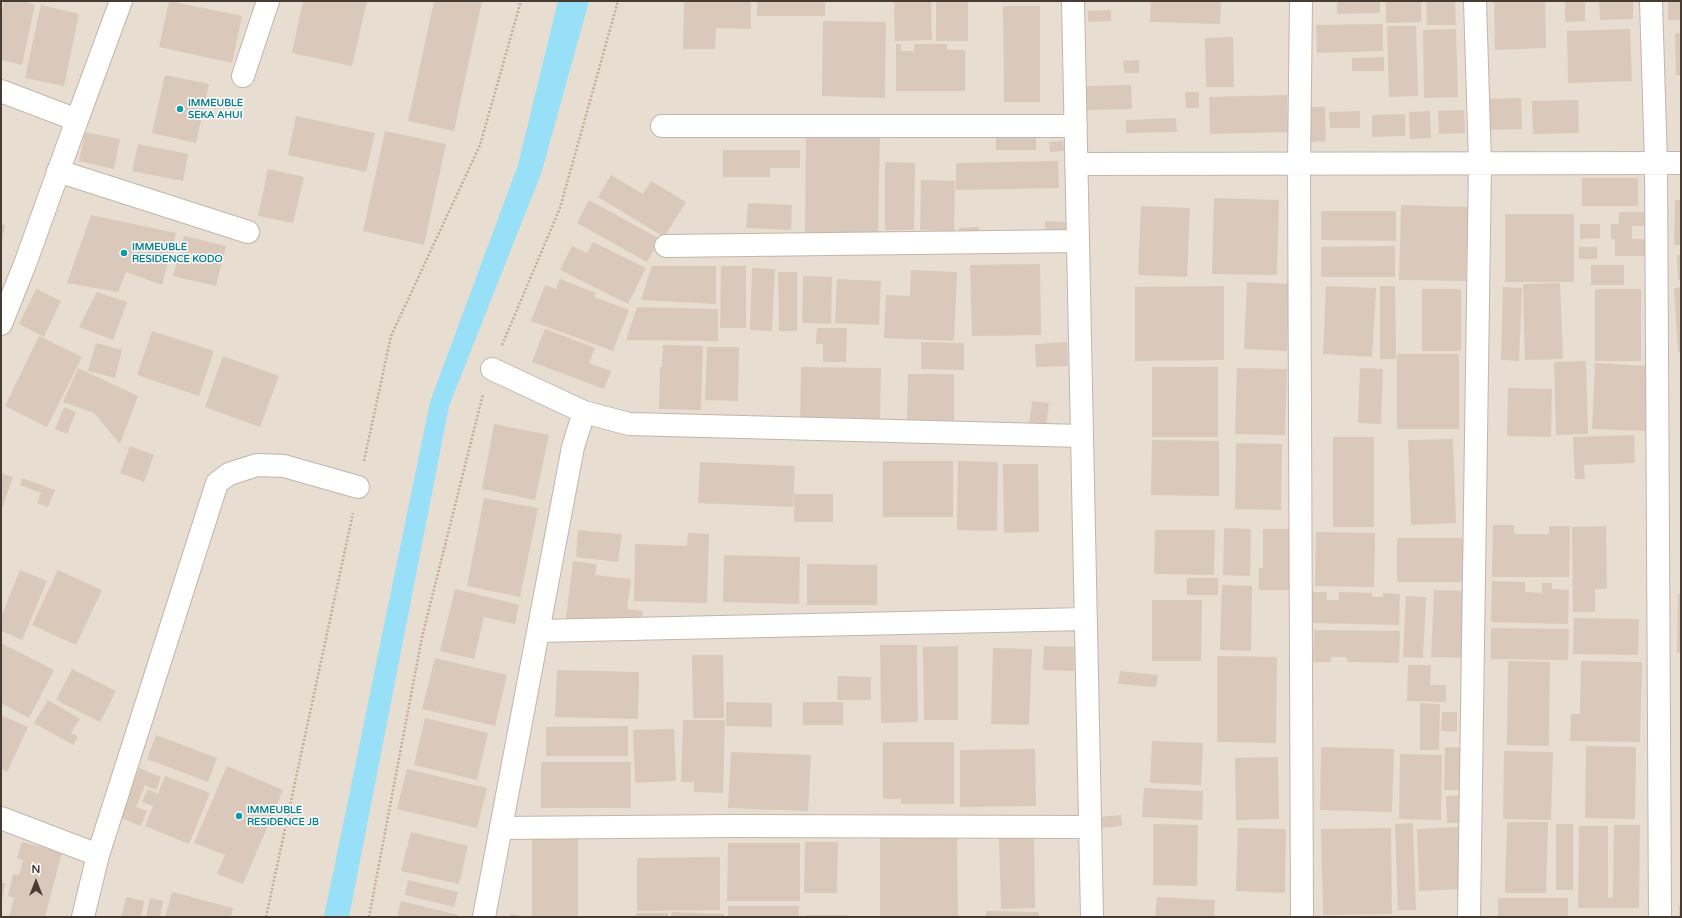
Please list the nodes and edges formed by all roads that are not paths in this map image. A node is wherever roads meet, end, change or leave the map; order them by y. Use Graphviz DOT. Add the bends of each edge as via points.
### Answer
graph roads {
  1 [pos="121,1"];
  2 [pos="268,1"];
  3 [pos="1073,1"];
  4 [pos="1302,1"];
  5 [pos="1475,1"];
  6 [pos="1651,1"];
  7 [pos="243,76"];
  8 [pos="1,91"];
  9 [pos="77,120"];
  10 [pos="662,126"];
  11 [pos="1076,126"];
  12 [pos="1480,163"];
  13 [pos="1656,163"];
  14 [pos="1681,163"];
  15 [pos="1076,164"];
  16 [pos="1299,164"];
  17 [pos="58,172"];
  18 [pos="248,232"];
  19 [pos="1078,241"];
  20 [pos="666,246"];
  21 [pos="1,324"];
  22 [pos="492,369"];
  23 [pos="584,412"];
  24 [pos="1082,436"];
  25 [pos="358,487"];
  26 [pos="1086,619"];
  27 [pos="538,631"];
  28 [pos="1,818"];
  29 [pos="1090,827"];
  30 [pos="501,828"];
  31 [pos="98,854"];
  32 [pos="83,917"];
  33 [pos="484,917"];
  34 [pos="1092,917"];
  35 [pos="1302,917"];
  36 [pos="1470,917"];
  37 [pos="1660,917"];
  1 -- 9 [label="street"];
  2 -- 7 [label="street"];
  3 -- 11 [label="street"];
  4 -- 16 [label="street"];
  5 -- 12 [label="street"];
  6 -- 13 [label="street"];
  8 -- 9 [label="street"];
  9 -- 17 [label="street"];
  10 -- 11 [label="street"];
  11 -- 15 [label="street"];
  12 -- 13 [label="street"];
  12 -- 16 [label="street"];
  12 -- 36 [label="street"];
  13 -- 14 [label="street"];
  13 -- 37 [label="street"];
  15 -- 16 [label="street"];
  15 -- 19 [label="street"];
  16 -- 35 [label="street"];
  17 -- 18 [label="street"];
  17 -- 21 [label="street"];
  19 -- 20 [label="street"];
  19 -- 24 [label="street"];
  22 -- 23 [label="street"];
  23 -- 24 [label="street" via="629,424"];
  23 -- 27 [label="street" via="573,447"];
  24 -- 26 [label="street"];
  25 -- 31 [label="street" via="284,466 256,465 229,474 217,483"];
  26 -- 27 [label="street"];
  26 -- 29 [label="street"];
  27 -- 30 [label="street"];
  28 -- 31 [label="street"];
  29 -- 30 [label="street"];
  29 -- 34 [label="street"];
  30 -- 33 [label="street"];
  31 -- 32 [label="street"];
}
